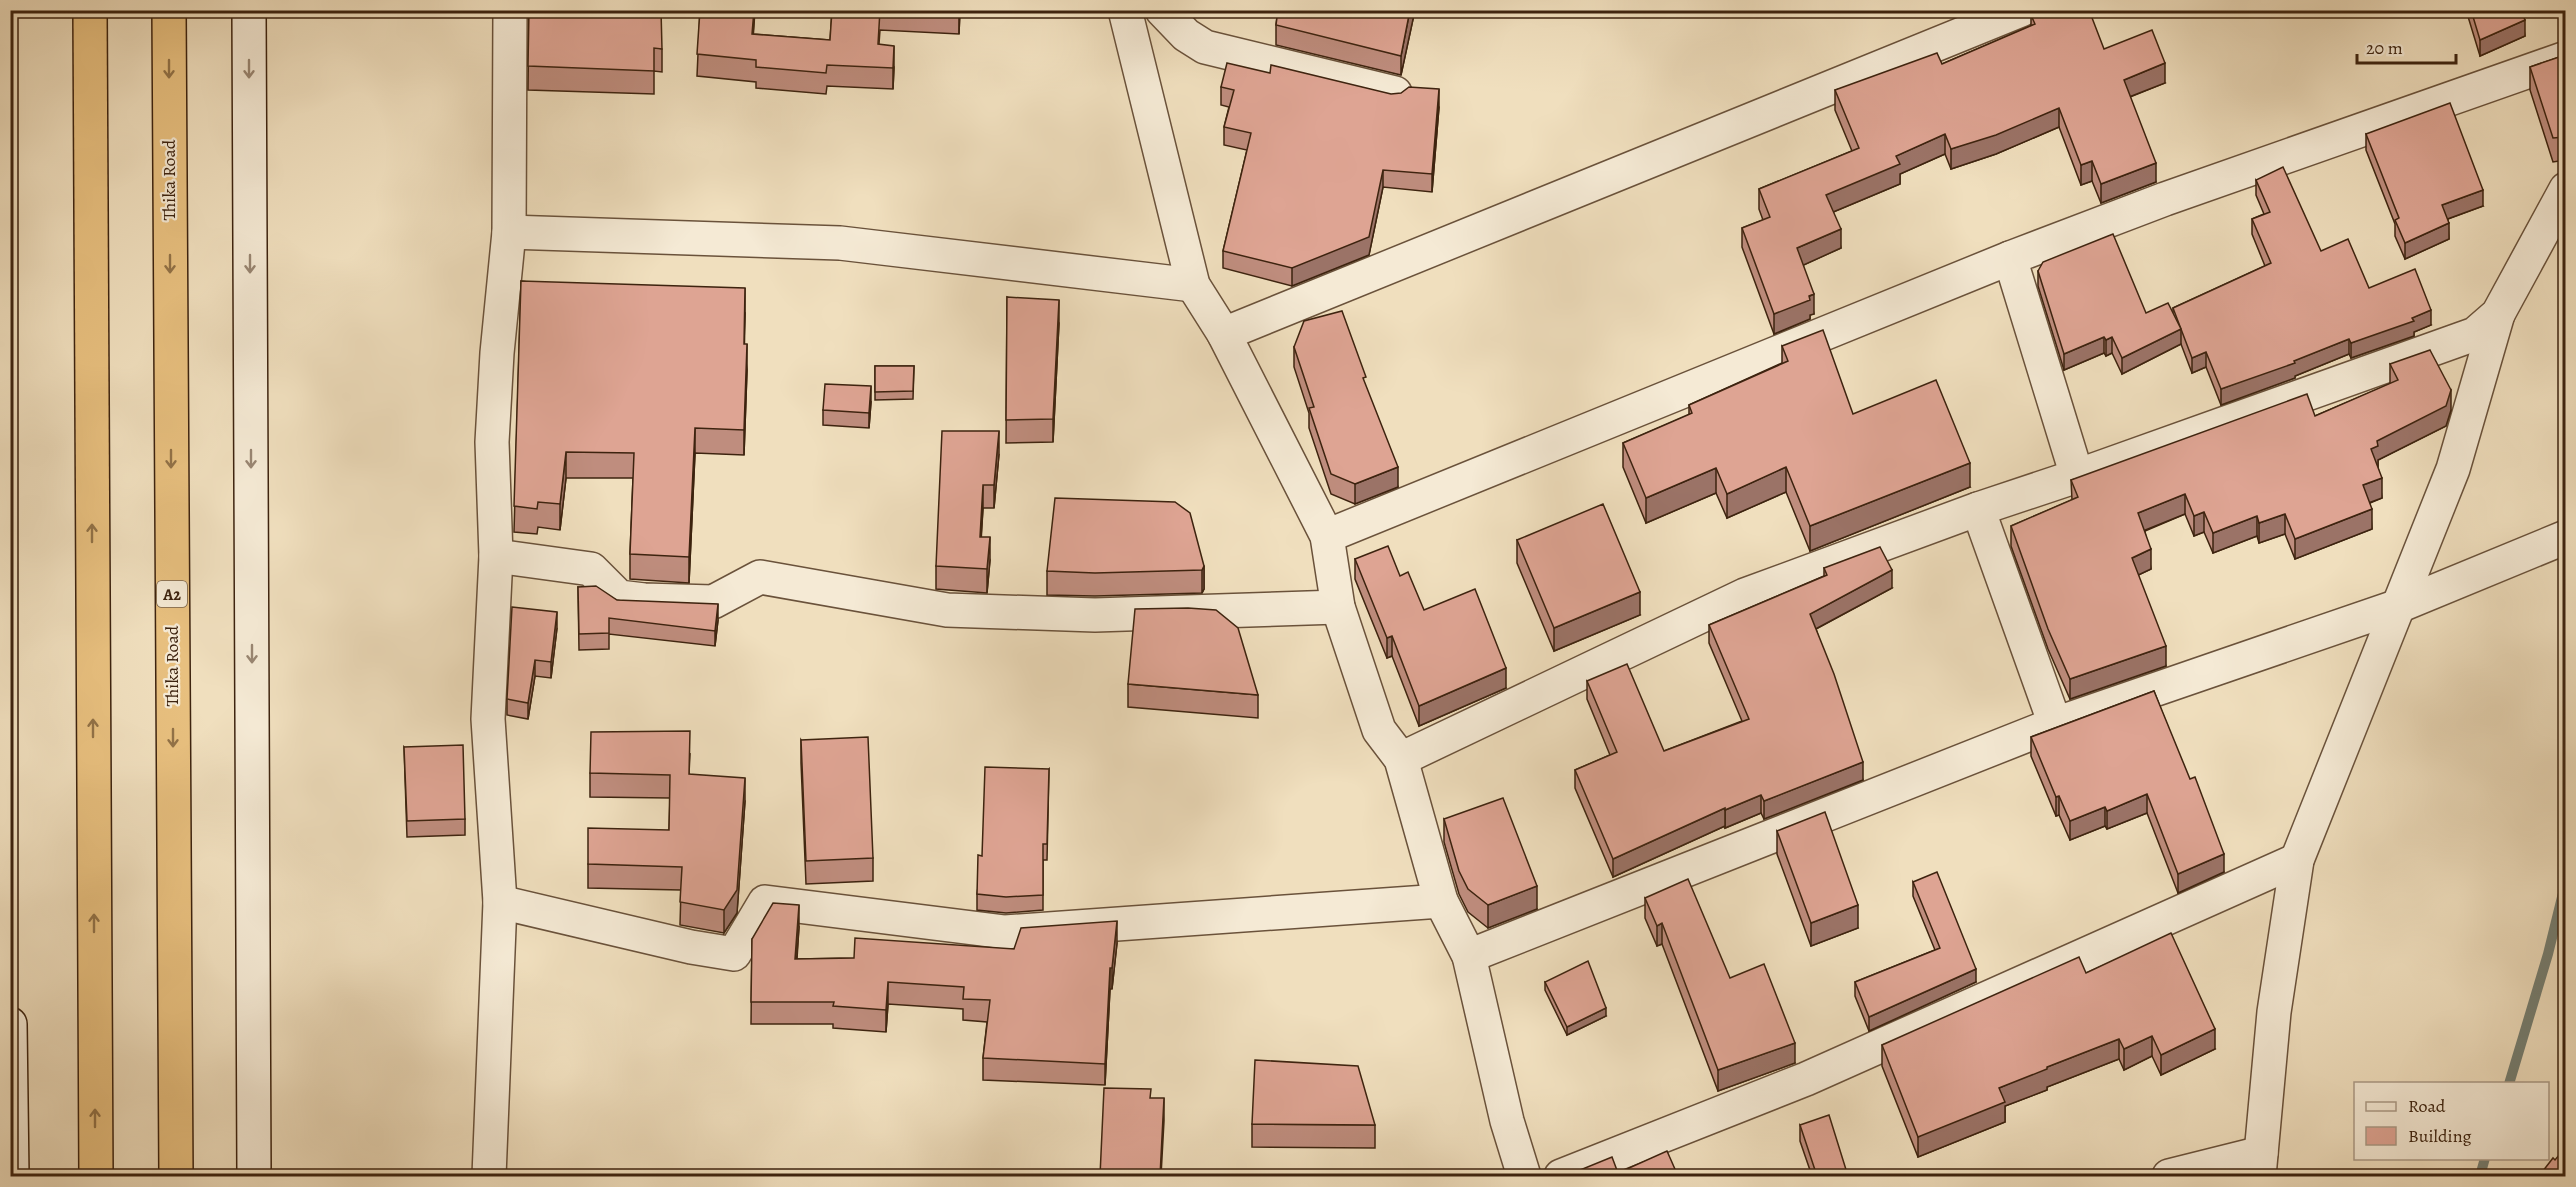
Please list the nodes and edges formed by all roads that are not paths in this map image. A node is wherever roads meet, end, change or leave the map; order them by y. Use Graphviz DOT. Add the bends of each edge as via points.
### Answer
graph roads {
  1 [pos="90,10"];
  2 [pos="169,10"];
  3 [pos="249,10"];
  4 [pos="510,10"];
  5 [pos="1125,10"];
  6 [pos="1162,10"];
  7 [pos="2021,10"];
  8 [pos="2565,58"];
  9 [pos="1395,93"];
  10 [pos="2565,189"];
  11 [pos="508,232"];
  12 [pos="2010,258"];
  13 [pos="1193,285"];
  14 [pos="2498,314"];
  15 [pos="1224,334"];
  16 [pos="2077,476"];
  17 [pos="1978,509"];
  18 [pos="1327,536"];
  19 [pos="2565,537"];
  20 [pos="496,556"];
  21 [pos="2401,605"];
  22 [pos="1338,607"];
  23 [pos="2055,724"];
  24 [pos="1401,759"];
  25 [pos="2297,860"];
  26 [pos="1441,901"];
  27 [pos="500,902"];
  28 [pos="1469,956"];
  29 [pos="10,1024"];
  30 [pos="2260,1165"];
  31 [pos="12,1176"];
  32 [pos="96,1176"];
  33 [pos="176,1176"];
  34 [pos="254,1176"];
  35 [pos="489,1176"];
  36 [pos="1524,1176"];
  37 [pos="1561,1176"];
  38 [pos="2169,1176"];
  32 -- 1 [label="highway, one-way"];
  2 -- 33 [label="highway, Thika Road / A2, one-way"];
  3 -- 34 [label="street, one-way"];
  4 -- 11 [label="street"];
  5 -- 13 [label="street"];
  6 -- 9 [label="street" via="1186,35 1206,46"];
  7 -- 15 [label="street"];
  8 -- 12 [label="street"];
  10 -- 14 [label="street"];
  11 -- 13 [label="street" via="840,243"];
  11 -- 20 [label="street" via="492,442"];
  12 -- 16 [label="street"];
  12 -- 18 [label="street"];
  13 -- 15 [label="street"];
  14 -- 16 [label="street" via="2475,334"];
  14 -- 21 [label="street" via="2453,469"];
  15 -- 18 [label="street"];
  16 -- 17 [label="street"];
  17 -- 23 [label="street"];
  17 -- 24 [label="street" via="1746,595"];
  18 -- 22 [label="street"];
  19 -- 21 [label="street"];
  20 -- 22 [label="street" via="591,568 619,597 644,600 713,602 759,577 947,610 1095,615"];
  20 -- 27 [label="street" via="488,719"];
  21 -- 23 [label="street"];
  21 -- 25 [label="street"];
  22 -- 24 [label="street" via="1379,730"];
  23 -- 28 [label="street"];
  24 -- 26 [label="street"];
  25 -- 30 [label="street" via="2274,1012"];
  25 -- 37 [label="street" via="1806,1079"];
  26 -- 27 [label="street" via="1005,932 765,902 734,954"];
  26 -- 28 [label="street"];
  27 -- 35 [label="street"];
  28 -- 36 [label="street" via="1507,1121"];
  29 -- 31 [label="street"];
  30 -- 38 [label="street"];
}
